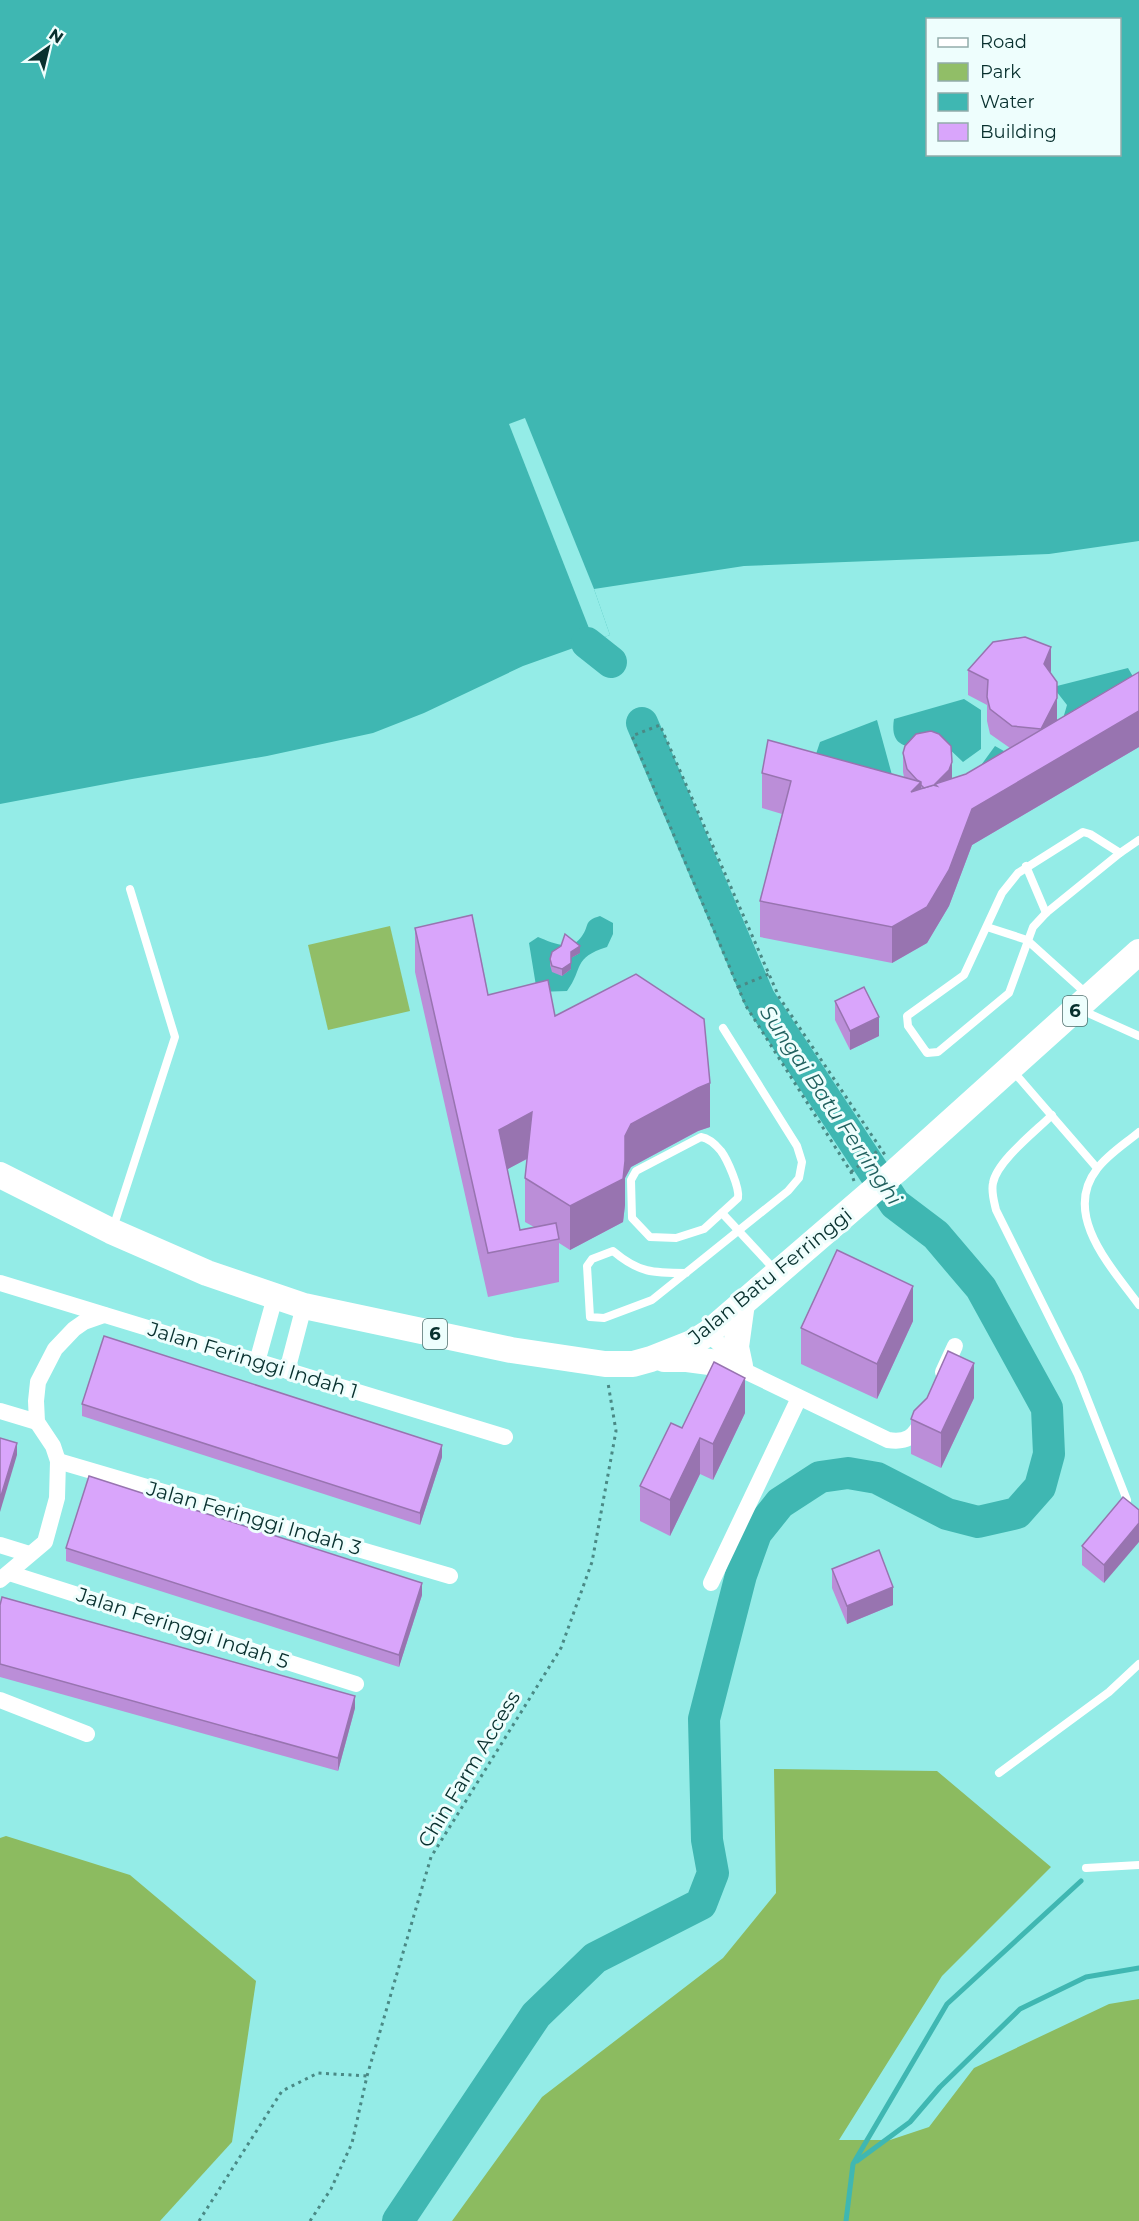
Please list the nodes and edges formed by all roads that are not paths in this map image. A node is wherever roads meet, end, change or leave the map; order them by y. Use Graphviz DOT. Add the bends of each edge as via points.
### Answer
graph roads {
  1 [pos="1139,840"];
  2 [pos="1120,853"];
  3 [pos="1026,866"];
  4 [pos="130,889"];
  5 [pos="1046,913"];
  6 [pos="987,927"];
  7 [pos="1026,940"];
  8 [pos="1139,952"];
  9 [pos="1084,1003"];
  10 [pos="723,1028"];
  11 [pos="1139,1036"];
  12 [pos="1011,1068"];
  13 [pos="1052,1115"];
  14 [pos="1139,1132"];
  15 [pos="1097,1168"];
  16 [pos="0,1175"];
  17 [pos="722,1213"];
  18 [pos="111,1231"];
  19 [pos="738,1231"];
  20 [pos="686,1273"];
  21 [pos="777,1273"];
  22 [pos="0,1283"];
  23 [pos="276,1297"];
  24 [pos="742,1303"];
  25 [pos="1139,1305"];
  26 [pos="304,1306"];
  27 [pos="104,1315"];
  28 [pos="708,1333"];
  29 [pos="955,1346"];
  30 [pos="651,1359"];
  31 [pos="257,1362"];
  32 [pos="740,1366"];
  33 [pos="287,1371"];
  34 [pos="937,1388"];
  35 [pos="799,1398"];
  36 [pos="927,1408"];
  37 [pos="0,1411"];
  38 [pos="37,1422"];
  39 [pos="505,1437"];
  40 [pos="58,1461"];
  41 [pos="1127,1500"];
  42 [pos="0,1545"];
  43 [pos="29,1554"];
  44 [pos="4,1576"];
  45 [pos="450,1576"];
  46 [pos="711,1582"];
  47 [pos="1139,1664"];
  48 [pos="356,1684"];
  49 [pos="0,1700"];
  50 [pos="87,1734"];
  51 [pos="999,1773"];
  52 [pos="1139,1865"];
  53 [pos="1086,1868"];
  1 -- 2 [label="lane"];
  2 -- 3 [label="lane" via="1083,832"];
  2 -- 5 [label="lane"];
  3 -- 5 [label="lane"];
  3 -- 6 [label="lane" via="1008,883"];
  4 -- 18 [label="lane" via="175,1037"];
  5 -- 7 [label="lane"];
  6 -- 7 [label="lane"];
  6 -- 7 [label="lane" via="964,975 907,1016 908,1026 927,1053 938,1052 1009,993"];
  7 -- 9 [label="lane"];
  8 -- 9 [label="main road, Jalan Batu Ferringgi / 6"];
  9 -- 11 [label="lane"];
  9 -- 12 [label="main road, Jalan Batu Ferringgi / 6"];
  10 -- 19 [label="lane" via="797,1146 802,1161 799,1178 788,1191"];
  12 -- 13 [label="lane"];
  12 -- 21 [label="main road, Jalan Batu Ferringgi / 6"];
  13 -- 15 [label="lane"];
  13 -- 41 [label="lane" via="1004,1164 993,1181 992,1196 1078,1375"];
  14 -- 15 [label="lane"];
  15 -- 25 [label="lane" via="1085,1196 1087,1224"];
  16 -- 18 [label="main road, 6"];
  17 -- 17 [label="lane" via="704,1229 676,1238 650,1237 632,1218 632,1177 705,1137 722,1151 738,1189 738,1198"];
  17 -- 19 [label="lane"];
  18 -- 23 [label="main road, Jalan Batu Ferringgi / 6" via="207,1273"];
  19 -- 20 [label="lane"];
  19 -- 21 [label="lane"];
  20 -- 20 [label="lane" via="652,1300 604,1318 590,1317 587,1266 592,1259 613,1251 629,1265 654,1273"];
  21 -- 24 [label="main road, Jalan Batu Ferringgi / 6"];
  22 -- 27 [label="street, Jalan Feringgi Indah 1"];
  23 -- 26 [label="main road, Jalan Batu Ferringgi / 6"];
  23 -- 31 [label="street"];
  24 -- 28 [label="main road, Jalan Batu Ferringgi / 6"];
  24 -- 32 [label="main road" via="736,1347"];
  26 -- 30 [label="main road, Jalan Batu Ferringgi / 6" via="511,1350 604,1364 633,1364"];
  26 -- 33 [label="street"];
  27 -- 31 [label="street, Jalan Feringgi Indah 1"];
  27 -- 38 [label="street" via="84,1322 55,1349 38,1382"];
  28 -- 30 [label="main road, Jalan Batu Ferringgi / 6"];
  28 -- 32 [label="street"];
  29 -- 34 [label="street"];
  30 -- 32 [label="main road"];
  31 -- 33 [label="street, Jalan Feringgi Indah 1"];
  32 -- 35 [label="street"];
  33 -- 39 [label="street, Jalan Feringgi Indah 1"];
  35 -- 36 [label="street" via="900,1442 911,1438"];
  35 -- 46 [label="street"];
  37 -- 38 [label="street"];
  38 -- 40 [label="street"];
  40 -- 43 [label="street" via="57,1498 45,1542"];
  40 -- 45 [label="street, Jalan Feringgi Indah 3"];
  42 -- 43 [label="street"];
  43 -- 44 [label="street"];
  44 -- 48 [label="street, Jalan Feringgi Indah 5"];
  47 -- 51 [label="lane" via="1109,1692"];
  49 -- 50 [label="street"];
  52 -- 53 [label="lane"];
}
